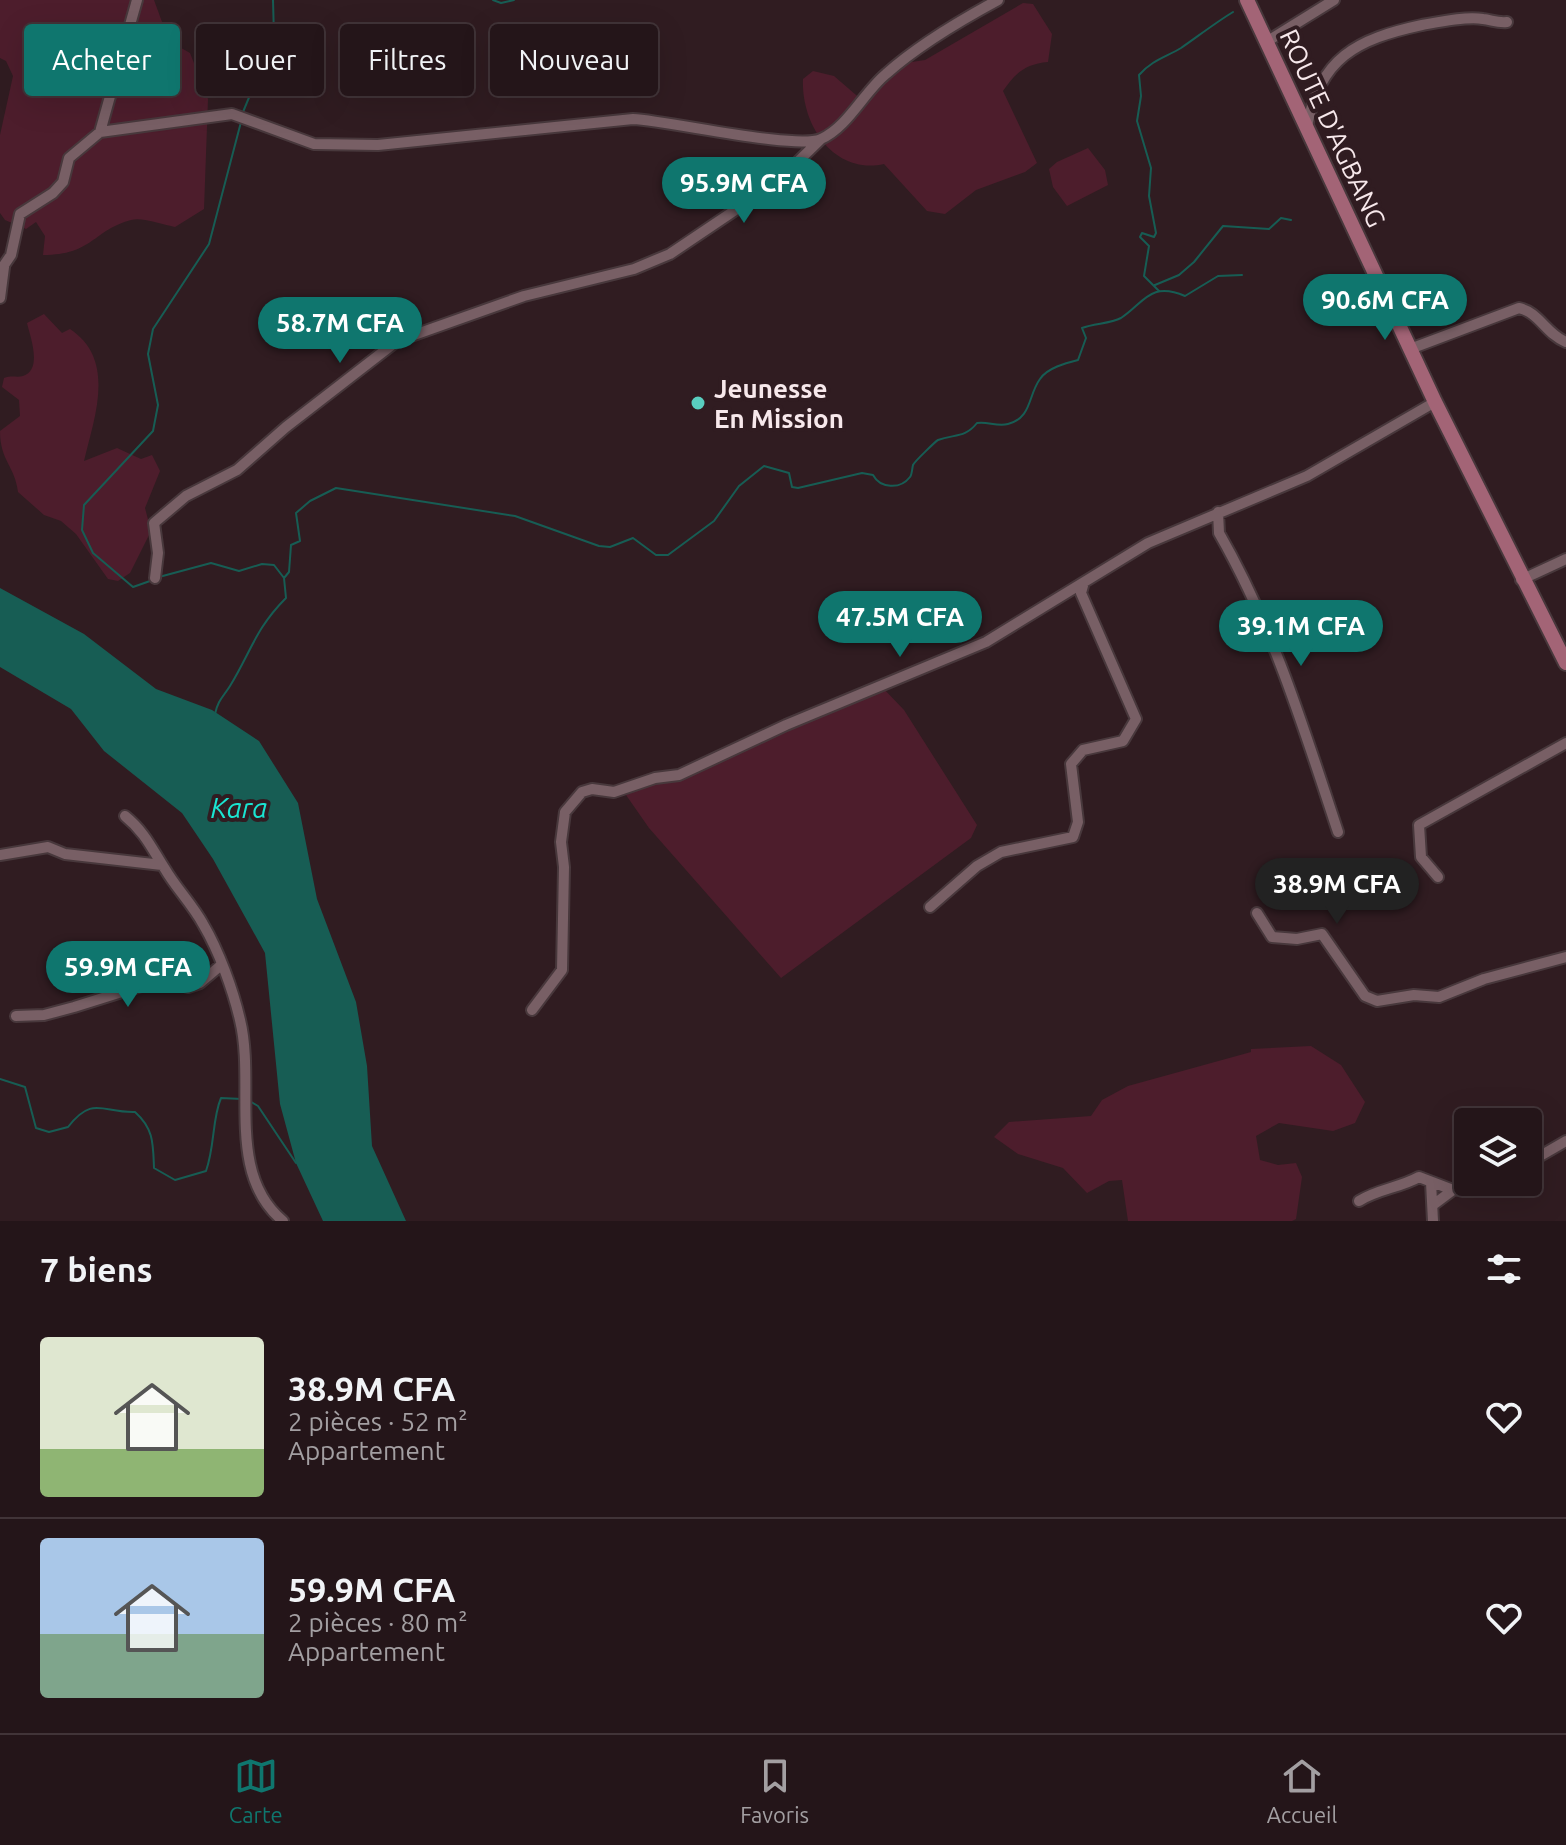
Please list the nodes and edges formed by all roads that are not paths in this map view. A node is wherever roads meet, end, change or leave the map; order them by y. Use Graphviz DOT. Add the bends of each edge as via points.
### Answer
graph roads {
  1 [pos="137,0"];
  2 [pos="998,0"];
  3 [pos="1247,0"];
  4 [pos="1334,0"];
  5 [pos="1507,22"];
  6 [pos="1266,42"];
  7 [pos="1307,127"];
  8 [pos="100,132"];
  9 [pos="821,139"];
  10 [pos="2,269"];
  11 [pos="0,298"];
  12 [pos="1566,342"];
  13 [pos="1410,349"];
  14 [pos="1435,402"];
  15 [pos="1218,512"];
  16 [pos="1566,559"];
  17 [pos="155,578"];
  18 [pos="1521,580"];
  19 [pos="1084,582"];
  20 [pos="1566,663"];
  21 [pos="1566,743"];
  22 [pos="125,816"];
  23 [pos="1338,832"];
  24 [pos="0,855"];
  25 [pos="162,865"];
  26 [pos="1438,877"];
  27 [pos="930,907"];
  28 [pos="1257,913"];
  29 [pos="1566,957"];
  30 [pos="220,966"];
  31 [pos="532,1010"];
  32 [pos="16,1016"];
  33 [pos="1566,1141"];
  34 [pos="1542,1155"];
  35 [pos="1431,1182"];
  36 [pos="1453,1190"];
  37 [pos="1359,1201"];
  38 [pos="1433,1205"];
  39 [pos="283,1221"];
  40 [pos="1433,1221"];
  1 -- 8 [label="street"];
  2 -- 9 [label="street" via="888,71"];
  3 -- 6 [label="main road, ROUTE D'AGBANG"];
  4 -- 6 [label="street"];
  5 -- 7 [label="street" via="1436,22 1364,41 1327,75 1313,97"];
  6 -- 7 [label="main road, ROUTE D'AGBANG"];
  7 -- 13 [label="main road, ROUTE D'AGBANG"];
  8 -- 9 [label="street" via="237,116 314,144 378,145 633,119 779,141"];
  8 -- 10 [label="street" via="69,158 63,182 53,193 20,214 11,255"];
  9 -- 17 [label="street" via="777,182 670,254 634,269 524,296 397,341 237,470 159,517 154,523"];
  10 -- 11 [label="street"];
  12 -- 13 [label="street" via="1554,337 1530,310 1519,308"];
  13 -- 14 [label="main road, ROUTE D'AGBANG"];
  14 -- 15 [label="street" via="1307,476"];
  14 -- 18 [label="main road, ROUTE D'AGBANG"];
  15 -- 19 [label="street" via="1148,543"];
  15 -- 23 [label="street" via="1219,533 1281,657"];
  16 -- 18 [label="street"];
  18 -- 20 [label="main road, ROUTE D'AGBANG"];
  19 -- 27 [label="street" via="1081,593 1136,719 1123,741 1083,750 1071,764 1078,822 1073,837 1001,852"];
  19 -- 31 [label="street" via="986,642 679,775 614,792 582,792 565,812 561,842 562,970"];
  21 -- 26 [label="street" via="1419,825 1421,857"];
  22 -- 25 [label="street" via="156,849"];
  24 -- 25 [label="street" via="48,847 65,854"];
  25 -- 30 [label="street" via="203,924"];
  28 -- 29 [label="street" via="1272,937 1322,934 1365,996 1377,1001 1439,997"];
  30 -- 32 [label="street" via="188,987 160,980 59,1011"];
  30 -- 39 [label="street" via="240,1020 247,1076 243,1131 253,1178"];
  33 -- 34 [label="street"];
  35 -- 36 [label="street"];
  35 -- 37 [label="street" via="1419,1177"];
  35 -- 38 [label="street"];
  36 -- 38 [label="street"];
  38 -- 40 [label="street"];
}
